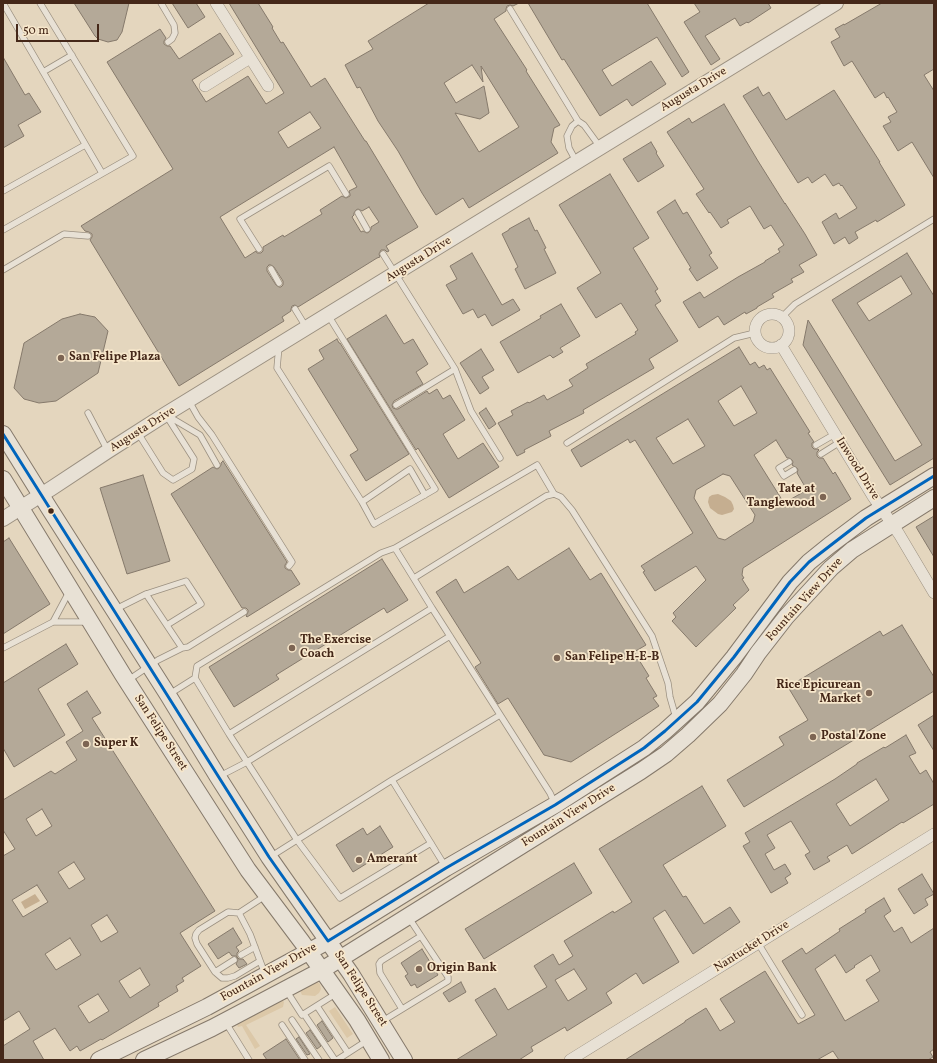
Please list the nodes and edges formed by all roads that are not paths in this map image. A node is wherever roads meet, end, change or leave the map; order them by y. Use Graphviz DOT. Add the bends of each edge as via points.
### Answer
graph roads {
  1 [pos="3,3"];
  2 [pos="40,3"];
  3 [pos="161,3"];
  4 [pos="216,3"];
  5 [pos="836,3"];
  6 [pos="510,9"];
  7 [pos="168,42"];
  8 [pos="72,55"];
  9 [pos="250,58"];
  10 [pos="43,72"];
  11 [pos="206,86"];
  12 [pos="268,86"];
  13 [pos="578,121"];
  14 [pos="85,145"];
  15 [pos="600,148"];
  16 [pos="577,162"];
  17 [pos="102,173"];
  18 [pos="3,191"];
  19 [pos="346,194"];
  20 [pos="358,213"];
  21 [pos="934,219"];
  22 [pos="367,228"];
  23 [pos="3,230"];
  24 [pos="88,236"];
  25 [pos="259,250"];
  26 [pos="383,254"];
  27 [pos="271,269"];
  28 [pos="3,270"];
  29 [pos="395,274"];
  30 [pos="279,283"];
  31 [pos="295,309"];
  32 [pos="328,315"];
  33 [pos="782,317"];
  34 [pos="306,329"];
  35 [pos="755,333"];
  36 [pos="781,345"];
  37 [pos="279,346"];
  38 [pos="455,369"];
  39 [pos="188,401"];
  40 [pos="396,405"];
  41 [pos="88,413"];
  42 [pos="166,414"];
  43 [pos="138,432"];
  44 [pos="3,434"];
  45 [pos="837,438"];
  46 [pos="567,443"];
  47 [pos="816,445"];
  48 [pos="108,451"];
  49 [pos="821,454"];
  50 [pos="500,458"];
  51 [pos="789,462"];
  52 [pos="217,465"];
  53 [pos="794,470"];
  54 [pos="934,476"];
  55 [pos="3,479"];
  56 [pos="554,494"];
  57 [pos="425,495"];
  58 [pos="41,496"];
  59 [pos="934,498"];
  60 [pos="362,502"];
  61 [pos="21,508"];
  62 [pos="881,508"];
  63 [pos="3,519"];
  64 [pos="892,524"];
  65 [pos="395,548"];
  66 [pos="289,566"];
  67 [pos="414,578"];
  68 [pos="70,589"];
  69 [pos="934,593"];
  70 [pos="146,594"];
  71 [pos="432,608"];
  72 [pos="114,610"];
  73 [pos="244,612"];
  74 [pos="53,622"];
  75 [pos="91,622"];
  76 [pos="167,625"];
  77 [pos="450,636"];
  78 [pos="743,643"];
  79 [pos="3,648"];
  80 [pos="182,648"];
  81 [pos="758,652"];
  82 [pos="149,665"];
  83 [pos="195,678"];
  84 [pos="127,681"];
  85 [pos="168,695"];
  86 [pos="500,715"];
  87 [pos="677,720"];
  88 [pos="230,734"];
  89 [pos="688,735"];
  90 [pos="247,762"];
  91 [pos="218,777"];
  92 [pos="392,780"];
  93 [pos="197,790"];
  94 [pos="555,805"];
  95 [pos="934,834"];
  96 [pos="297,840"];
  97 [pos="431,843"];
  98 [pos="269,857"];
  99 [pos="446,868"];
  100 [pos="266,894"];
  101 [pos="239,913"];
  102 [pos="408,916"];
  103 [pos="421,936"];
  104 [pos="328,941"];
  105 [pos="758,943"];
  106 [pos="255,947"];
  107 [pos="309,952"];
  108 [pos="241,955"];
  109 [pos="340,958"];
  110 [pos="234,960"];
  111 [pos="263,968"];
  112 [pos="322,970"];
  113 [pos="214,972"];
  114 [pos="285,989"];
  115 [pos="337,992"];
  116 [pos="316,1006"];
  117 [pos="402,1009"];
  118 [pos="304,1014"];
  119 [pos="802,1015"];
  120 [pos="292,1020"];
  121 [pos="225,1021"];
  122 [pos="381,1022"];
  123 [pos="282,1025"];
  124 [pos="368,1039"];
  125 [pos="348,1053"];
  126 [pos="99,1060"];
  127 [pos="144,1060"];
  128 [pos="249,1060"];
  129 [pos="306,1060"];
  130 [pos="319,1060"];
  131 [pos="336,1060"];
  132 [pos="381,1060"];
  133 [pos="404,1060"];
  134 [pos="570,1060"];
  1 -- 10 [label="lane"];
  2 -- 8 [label="lane"];
  3 -- 7 [label="lane" via="174,25 175,33"];
  4 -- 9 [label="street"];
  5 -- 15 [label="street, Augusta Drive"];
  6 -- 13 [label="lane"];
  8 -- 10 [label="lane"];
  8 -- 17 [label="lane" via="133,156"];
  9 -- 11 [label="street"];
  9 -- 12 [label="street"];
  10 -- 14 [label="lane"];
  13 -- 15 [label="lane" via="584,125"];
  13 -- 16 [label="lane" via="567,136 569,148"];
  14 -- 17 [label="lane"];
  14 -- 18 [label="lane"];
  15 -- 16 [label="street, Augusta Drive"];
  16 -- 29 [label="street, Augusta Drive"];
  17 -- 23 [label="lane"];
  19 -- 25 [label="lane" via="329,166 240,219"];
  20 -- 22 [label="lane"];
  21 -- 33 [label="lane" via="810,294"];
  24 -- 28 [label="lane" via="64,234"];
  26 -- 29 [label="lane"];
  27 -- 30 [label="lane"];
  29 -- 32 [label="street, Augusta Drive"];
  29 -- 38 [label="lane"];
  31 -- 34 [label="lane"];
  32 -- 34 [label="street, Augusta Drive"];
  32 -- 57 [label="lane" via="433,485 435,490"];
  33 -- 35 [label="street" via="766,315 757,322"];
  33 -- 36 [label="street" via="789,331 788,337"];
  34 -- 37 [label="street, Augusta Drive"];
  35 -- 36 [label="street" via="760,343 765,346 770,348"];
  35 -- 46 [label="lane" via="734,338"];
  36 -- 45 [label="street, Inwood Drive"];
  37 -- 39 [label="street, Augusta Drive"];
  37 -- 60 [label="lane" via="277,368"];
  38 -- 40 [label="lane"];
  38 -- 50 [label="lane" via="471,411"];
  39 -- 42 [label="street, Augusta Drive"];
  39 -- 66 [label="lane" via="292,562"];
  41 -- 48 [label="lane"];
  42 -- 43 [label="street, Augusta Drive"];
  42 -- 43 [label="lane" via="194,460 192,469 173,480 163,473"];
  42 -- 52 [label="lane" via="200,435"];
  43 -- 48 [label="street, Augusta Drive"];
  44 -- 58 [label="main road, San Felipe Street"];
  45 -- 47 [label="lane"];
  45 -- 49 [label="lane"];
  45 -- 62 [label="street, Inwood Drive"];
  48 -- 58 [label="street, Augusta Drive"];
  51 -- 53 [label="lane" via="779,468 784,476"];
  54 -- 62 [label="main road, Fountain View Drive"];
  55 -- 61 [label="main road, San Felipe Street"];
  56 -- 65 [label="lane" via="537,465"];
  56 -- 67 [label="lane" via="546,496"];
  56 -- 87 [label="lane" via="561,497 572,510 652,636"];
  57 -- 60 [label="lane" via="374,524"];
  57 -- 60 [label="lane" via="410,469"];
  58 -- 61 [label="street, Augusta Drive"];
  58 -- 72 [label="main road, San Felipe Street"];
  59 -- 64 [label="main road, Fountain View Drive"];
  61 -- 63 [label="street, Augusta Drive"];
  61 -- 68 [label="main road, San Felipe Street"];
  62 -- 64 [label="street, Inwood Drive"];
  62 -- 78 [label="main road, Fountain View Drive" via="809,562 790,582"];
  64 -- 69 [label="street, Inwood Drive"];
  64 -- 81 [label="main road, Fountain View Drive" via="852,550 831,568"];
  65 -- 67 [label="lane"];
  65 -- 83 [label="lane" via="381,553 197,666"];
  67 -- 71 [label="lane"];
  68 -- 74 [label="lane"];
  68 -- 75 [label="main road, San Felipe Street"];
  70 -- 72 [label="lane"];
  70 -- 76 [label="lane"];
  70 -- 76 [label="lane" via="186,581 201,604"];
  71 -- 77 [label="lane"];
  71 -- 88 [label="lane"];
  72 -- 82 [label="main road, San Felipe Street"];
  73 -- 80 [label="lane" via="188,647"];
  74 -- 75 [label="lane"];
  74 -- 79 [label="lane"];
  75 -- 84 [label="main road, San Felipe Street"];
  76 -- 80 [label="lane"];
  77 -- 86 [label="lane"];
  77 -- 90 [label="lane"];
  78 -- 81 [label="main road"];
  78 -- 87 [label="main road, Fountain View Drive" via="718,677"];
  80 -- 82 [label="lane"];
  81 -- 89 [label="main road, Fountain View Drive" via="720,704"];
  82 -- 84 [label="lane"];
  82 -- 85 [label="main road, San Felipe Street"];
  83 -- 85 [label="lane"];
  83 -- 88 [label="lane"];
  84 -- 93 [label="main road, San Felipe Street"];
  85 -- 91 [label="main road, San Felipe Street"];
  86 -- 92 [label="lane"];
  86 -- 94 [label="lane"];
  87 -- 89 [label="main road"];
  87 -- 94 [label="main road, Fountain View Drive" via="644,748"];
  88 -- 90 [label="lane"];
  89 -- 102 [label="main road, Fountain View Drive" via="642,771"];
  90 -- 91 [label="lane"];
  90 -- 96 [label="lane"];
  91 -- 93 [label="main road"];
  91 -- 98 [label="main road, San Felipe Street"];
  92 -- 96 [label="lane"];
  92 -- 97 [label="lane"];
  93 -- 100 [label="main road, San Felipe Street"];
  94 -- 99 [label="main road, Fountain View Drive"];
  95 -- 105 [label="street, Nantucket Drive"];
  96 -- 97 [label="lane" via="340,898"];
  96 -- 98 [label="lane"];
  97 -- 99 [label="lane"];
  98 -- 104 [label="main road, San Felipe Street"];
  99 -- 104 [label="main road, Fountain View Drive"];
  100 -- 101 [label="lane"];
  100 -- 107 [label="main road, San Felipe Street"];
  101 -- 106 [label="lane"];
  101 -- 113 [label="lane" via="228,912 196,934 197,944"];
  102 -- 103 [label="lane"];
  102 -- 109 [label="main road, Fountain View Drive"];
  103 -- 117 [label="lane" via="379,964 380,973"];
  103 -- 117 [label="lane" via="448,977 448,981"];
  104 -- 107 [label="main road, Fountain View Drive"];
  104 -- 109 [label="main road, San Felipe Street"];
  105 -- 119 [label="lane"];
  105 -- 134 [label="street, Nantucket Drive"];
  106 -- 108 [label="lane"];
  106 -- 111 [label="lane"];
  107 -- 111 [label="main road, Fountain View Drive"];
  107 -- 112 [label="main road, San Felipe Street"];
  109 -- 112 [label="main road, Fountain View Drive"];
  109 -- 122 [label="main road, San Felipe Street"];
  110 -- 113 [label="lane"];
  111 -- 113 [label="lane" via="228,978 222,978"];
  111 -- 126 [label="main road, Fountain View Drive" via="207,1007"];
  112 -- 114 [label="main road, Fountain View Drive"];
  112 -- 115 [label="main road, San Felipe Street"];
  114 -- 118 [label="lane" via="302,1015"];
  114 -- 121 [label="main road, Fountain View Drive"];
  115 -- 116 [label="lane"];
  115 -- 124 [label="main road, San Felipe Street"];
  116 -- 118 [label="lane"];
  116 -- 125 [label="lane"];
  117 -- 122 [label="lane"];
  118 -- 131 [label="lane"];
  120 -- 130 [label="lane"];
  121 -- 127 [label="main road, Fountain View Drive"];
  121 -- 128 [label="lane"];
  122 -- 133 [label="main road, San Felipe Street"];
  123 -- 129 [label="lane"];
  124 -- 125 [label="lane"];
  124 -- 132 [label="main road, San Felipe Street"];
  125 -- 131 [label="lane"];
}
